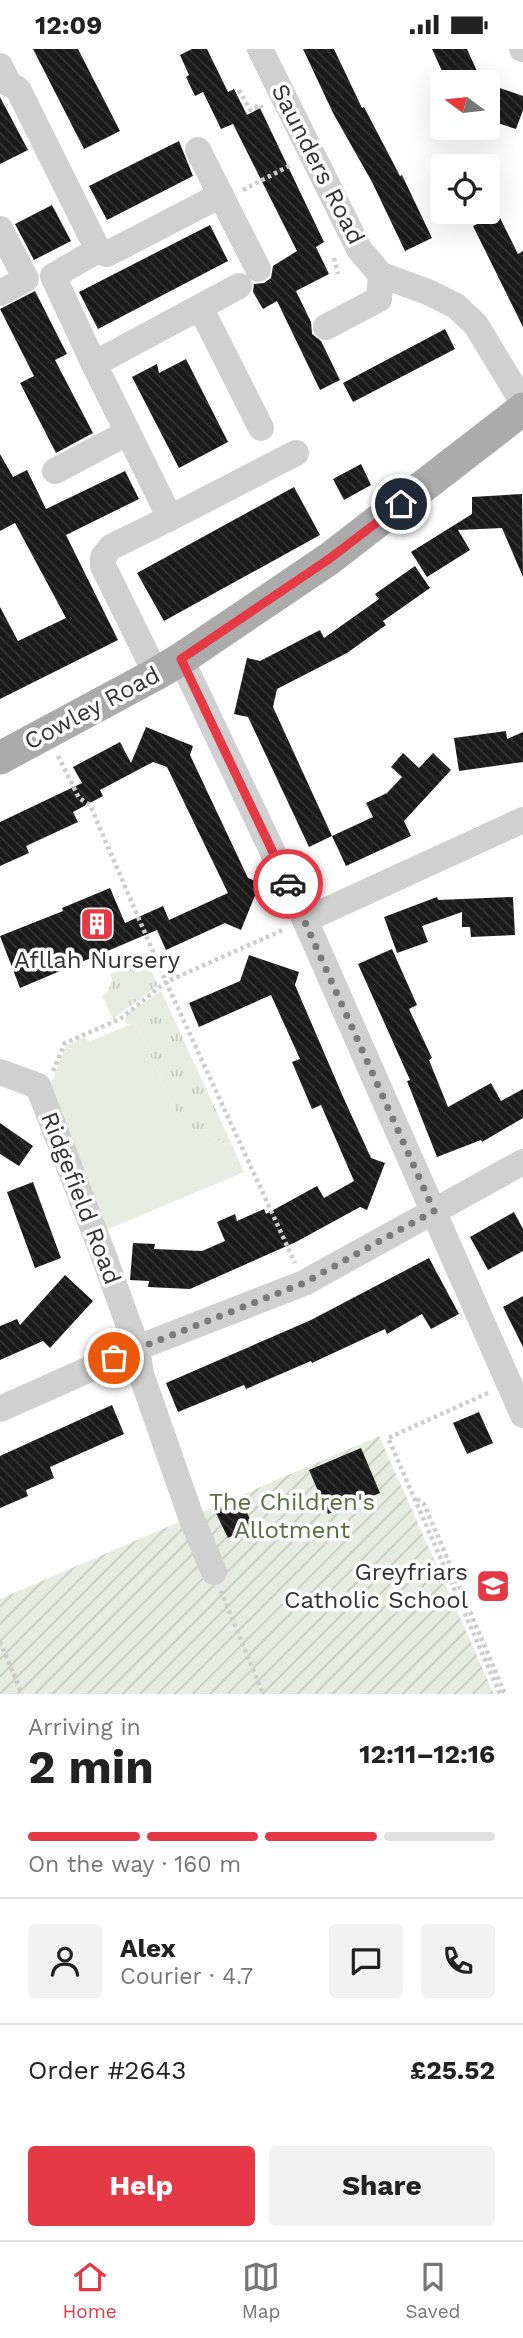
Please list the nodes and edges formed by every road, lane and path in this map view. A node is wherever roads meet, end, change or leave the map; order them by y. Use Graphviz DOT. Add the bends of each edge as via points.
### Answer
graph roads {
  1 [pos="260,49"];
  2 [pos="3,79"];
  3 [pos="198,150"];
  4 [pos="291,165"];
  5 [pos="222,197"];
  6 [pos="0,229"];
  7 [pos="98,250"];
  8 [pos="381,275"];
  9 [pos="53,276"];
  10 [pos="26,279"];
  11 [pos="0,293"];
  12 [pos="201,307"];
  13 [pos="326,327"];
  14 [pos="94,364"];
  15 [pos="523,403"];
  16 [pos="523,409"];
  17 [pos="261,428"];
  18 [pos="127,433"];
  19 [pos="296,453"];
  20 [pos="55,471"];
  21 [pos="170,518"];
  22 [pos="169,667"];
  23 [pos="55,752"];
  24 [pos="0,758"];
  25 [pos="523,820"];
  26 [pos="305,920"];
  27 [pos="166,982"];
  28 [pos="0,1072"];
  29 [pos="38,1086"];
  30 [pos="523,1162"];
  31 [pos="434,1211"];
  32 [pos="304,1283"];
  33 [pos="137,1348"];
  34 [pos="508,1384"];
  35 [pos="0,1409"];
  36 [pos="523,1415"];
  37 [pos="214,1572"];
  38 [pos="0,1643"];
  39 [pos="22,1694"];
  40 [pos="263,1694"];
  41 [pos="502,1694"];
  1 -- 8 [label="street, Saunders Road" via="359,249"];
  2 -- 7 [label="street" via="18,89"];
  3 -- 5 [label="street"];
  4 -- 5 [label="path"];
  5 -- 7 [label="street" via="107,254"];
  5 -- 12 [label="street" via="249,277"];
  6 -- 10 [label="street"];
  7 -- 9 [label="street"];
  8 -- 13 [label="street" via="379,299"];
  8 -- 15 [label="street, Saunders Road" via="456,306 476,325"];
  9 -- 10 [label="street"];
  9 -- 14 [label="street"];
  10 -- 11 [label="street"];
  12 -- 14 [label="street"];
  12 -- 17 [label="street"];
  14 -- 18 [label="street"];
  16 -- 22 [label="main road, Cowley Road" via="329,559"];
  18 -- 20 [label="street"];
  18 -- 21 [label="street"];
  19 -- 21 [label="street"];
  21 -- 22 [label="street" via="111,547 103,557 103,566"];
  22 -- 24 [label="main road, Cowley Road"];
  22 -- 26 [label="street"];
  23 -- 27 [label="path" via="79,798 90,805"];
  25 -- 26 [label="street"];
  26 -- 27 [label="path"];
  26 -- 31 [label="street"];
  27 -- 29 [label="path" via="120,1019 65,1043 49,1080"];
  27 -- 32 [label="path"];
  28 -- 29 [label="street, Ridgefield Road"];
  29 -- 33 [label="street, Ridgefield Road"];
  30 -- 31 [label="street"];
  31 -- 32 [label="street"];
  31 -- 34 [label="street"];
  32 -- 33 [label="street"];
  33 -- 35 [label="street"];
  33 -- 37 [label="street, Ridgefield Road" via="141,1374"];
  34 -- 36 [label="street"];
  34 -- 41 [label="path" via="388,1438"];
  37 -- 40 [label="path"];
  38 -- 39 [label="path"];
}
